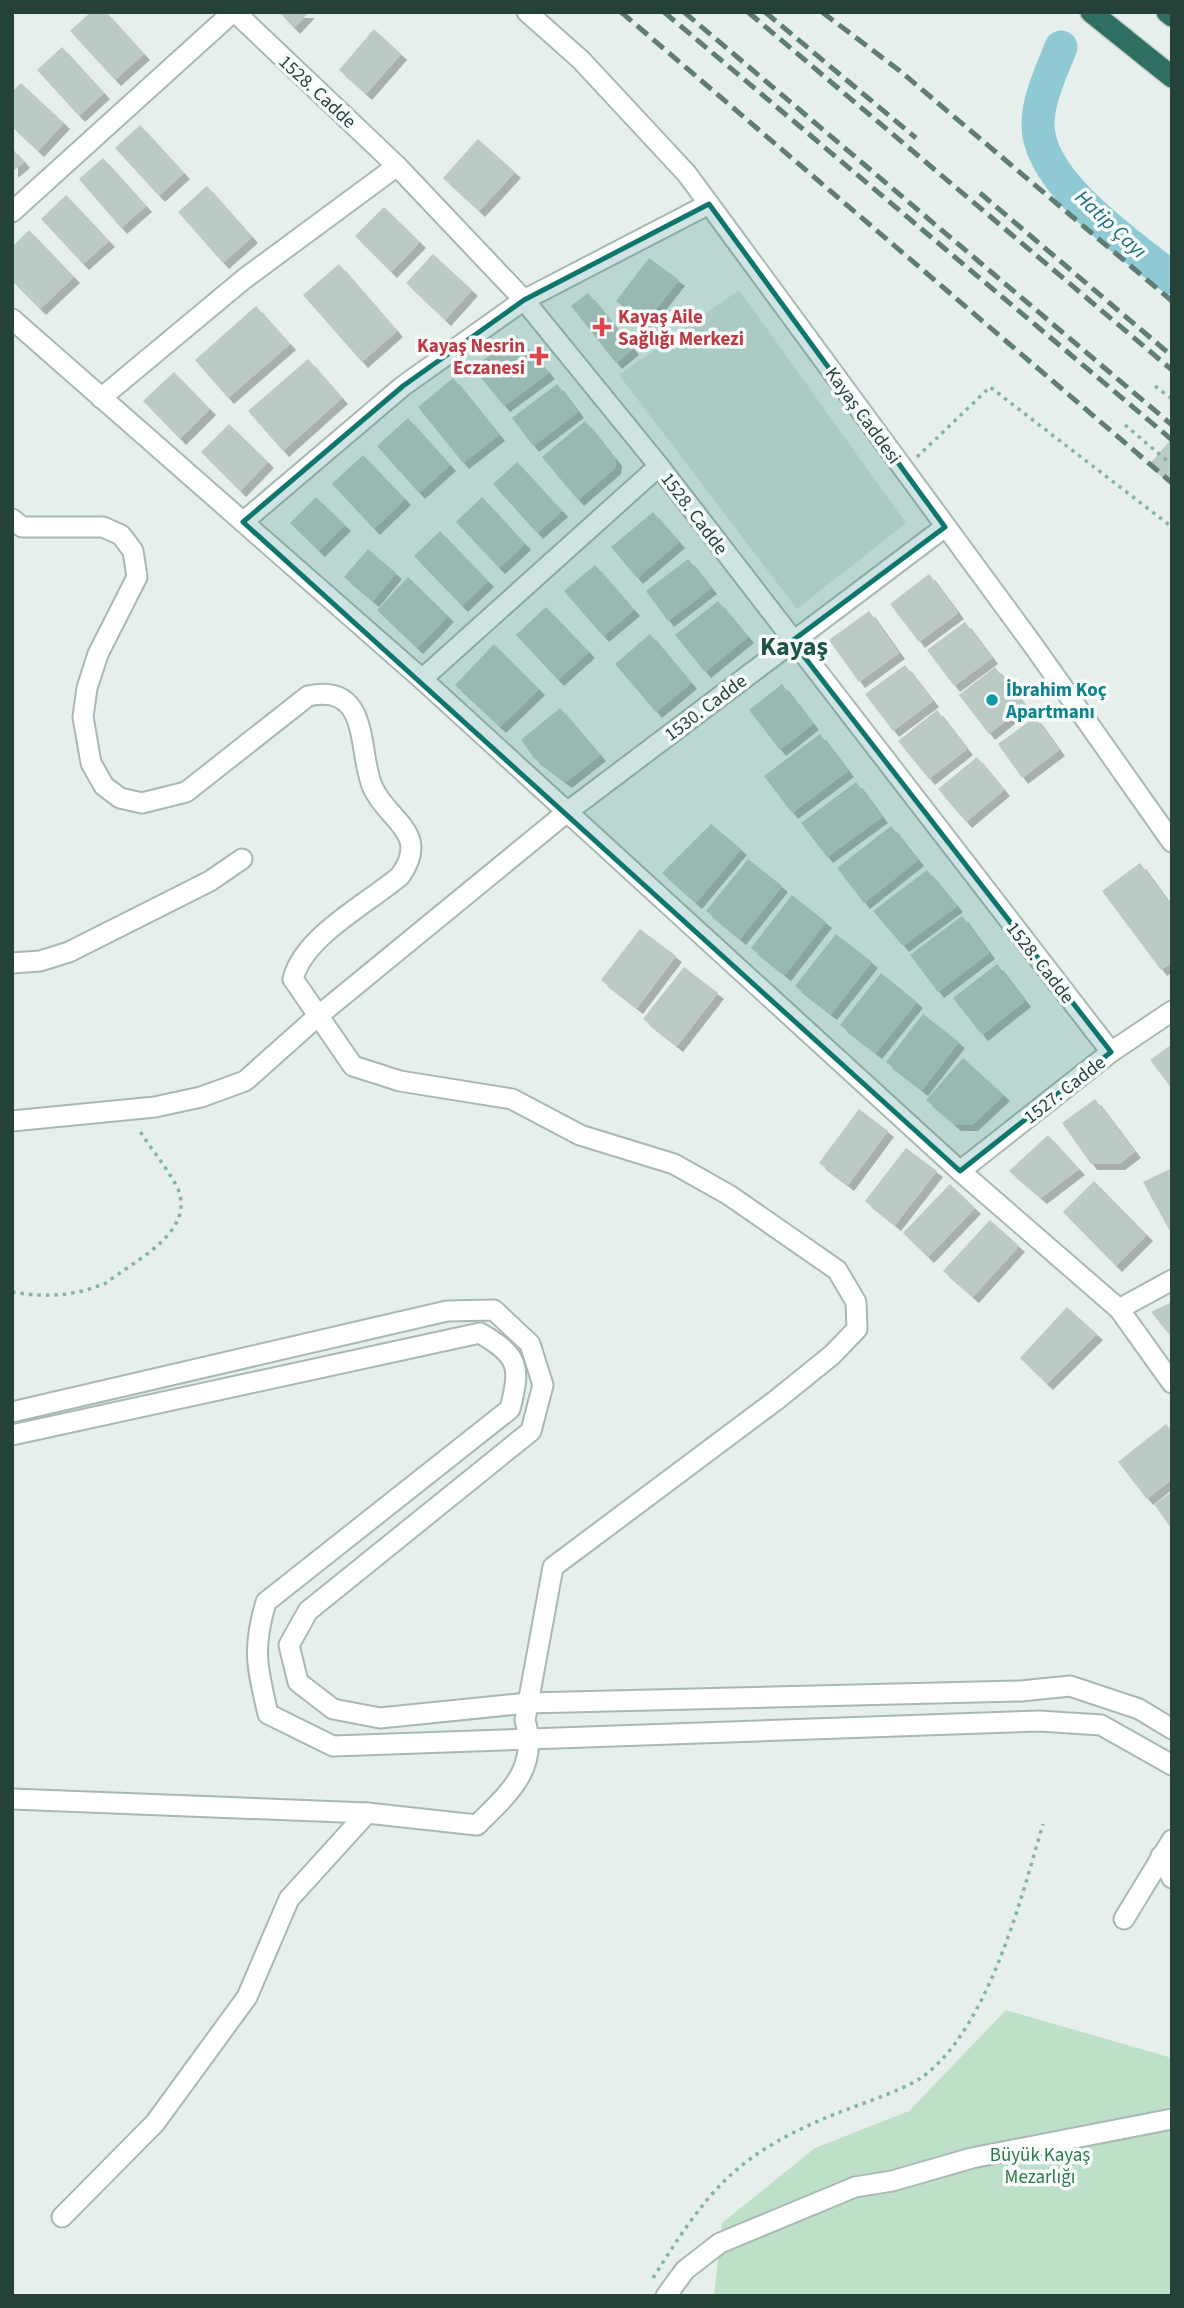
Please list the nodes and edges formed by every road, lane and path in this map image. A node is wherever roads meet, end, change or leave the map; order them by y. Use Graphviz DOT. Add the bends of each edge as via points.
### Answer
graph roads {
  1 [pos="234,12"];
  2 [pos="527,12"];
  3 [pos="1091,12"];
  4 [pos="1167,12"];
  5 [pos="1172,16"];
  6 [pos="1172,76"];
  7 [pos="397,166"];
  8 [pos="709,204"];
  9 [pos="12,212"];
  10 [pos="524,300"];
  11 [pos="12,319"];
  12 [pos="1155,386"];
  13 [pos="101,398"];
  14 [pos="1172,399"];
  15 [pos="1125,425"];
  16 [pos="1172,465"];
  17 [pos="659,466"];
  18 [pos="904,470"];
  19 [pos="12,519"];
  20 [pos="243,522"];
  21 [pos="945,527"];
  22 [pos="1172,527"];
  23 [pos="792,641"];
  24 [pos="422,679"];
  25 [pos="567,812"];
  26 [pos="1172,842"];
  27 [pos="242,859"];
  28 [pos="12,963"];
  29 [pos="1172,1011"];
  30 [pos="318,1016"];
  31 [pos="1111,1052"];
  32 [pos="128,1112"];
  33 [pos="12,1121"];
  34 [pos="960,1171"];
  35 [pos="1172,1280"];
  36 [pos="12,1293"];
  37 [pos="1119,1309"];
  38 [pos="1172,1383"];
  39 [pos="12,1412"];
  40 [pos="12,1435"];
  41 [pos="528,1703"];
  42 [pos="1172,1728"];
  43 [pos="530,1738"];
  44 [pos="1172,1765"];
  45 [pos="12,1798"];
  46 [pos="367,1812"];
  47 [pos="1043,1824"];
  48 [pos="1166,1848"];
  49 [pos="1172,1878"];
  50 [pos="1124,1919"];
  51 [pos="1172,2119"];
  52 [pos="62,2217"];
  53 [pos="648,2287"];
  54 [pos="666,2296"];
  1 -- 7 [label="street, 1528. Cadde"];
  1 -- 9 [label="street"];
  2 -- 8 [label="street, Kayaş Caddesi" via="581,60"];
  3 -- 6 [label="highway"];
  4 -- 5 [label="highway"];
  7 -- 10 [label="street, 1528. Cadde"];
  7 -- 13 [label="street" via="244,278"];
  8 -- 10 [label="street"];
  8 -- 18 [label="street, Kayaş Caddesi"];
  10 -- 17 [label="street, 1528. Cadde"];
  10 -- 20 [label="street" via="403,386"];
  11 -- 13 [label="street"];
  12 -- 14 [label="path"];
  13 -- 20 [label="street"];
  15 -- 16 [label="path"];
  17 -- 23 [label="street, 1528. Cadde"];
  17 -- 24 [label="street"];
  18 -- 21 [label="street, Kayaş Caddesi"];
  18 -- 22 [label="path" via="990,387"];
  19 -- 30 [label="street" via="22,527 103,527 121,535 133,551 137,577 98,654 83,717 91,763 104,786 120,798 142,803 186,792 308,696 332,696 347,703 357,716 368,776 380,801 406,829 410,853 400,876 303,955 293,979"];
  20 -- 24 [label="street"];
  21 -- 23 [label="street, 1530. Cadde"];
  21 -- 26 [label="street, Kayaş Caddesi"];
  23 -- 25 [label="street, 1530. Cadde"];
  23 -- 31 [label="street, 1528. Cadde"];
  24 -- 25 [label="street"];
  25 -- 30 [label="street, 1530. Cadde"];
  25 -- 34 [label="street"];
  27 -- 28 [label="street" via="210,881 69,952"];
  29 -- 31 [label="street, 1527. Cadde"];
  30 -- 32 [label="street, 1530. Cadde" via="245,1081 201,1097"];
  30 -- 41 [label="street" via="354,1066 400,1081 512,1099 580,1135 674,1164 796,1239 837,1270 856,1302 857,1329 832,1355 553,1567"];
  31 -- 34 [label="street, 1527. Cadde"];
  32 -- 33 [label="street, 1530. Cadde"];
  32 -- 36 [label="path" via="177,1189 181,1206 174,1229 106,1283 48,1297"];
  34 -- 37 [label="street"];
  35 -- 37 [label="street"];
  37 -- 38 [label="street"];
  39 -- 41 [label="street" via="447,1311 494,1310 530,1344 543,1385 531,1432 308,1611 289,1644 298,1682 333,1709 380,1717"];
  40 -- 43 [label="street" via="480,1333 506,1349 518,1376 510,1409 266,1602 256,1635 258,1670 268,1714 333,1746"];
  41 -- 42 [label="street" via="1070,1686 1139,1709"];
  41 -- 43 [label="street" via="525,1720"];
  43 -- 44 [label="street" via="1039,1721 1101,1725"];
  43 -- 46 [label="street" via="519,1783 477,1825"];
  45 -- 46 [label="street"];
  46 -- 52 [label="street" via="289,1899 247,1997 155,2123"];
  47 -- 53 [label="path" via="984,1996 947,2052 920,2078 774,2143 735,2169 695,2212"];
  48 -- 49 [label="street"];
  48 -- 50 [label="street"];
  51 -- 54 [label="street" via="972,2158 855,2187 720,2243 685,2270"];
}
